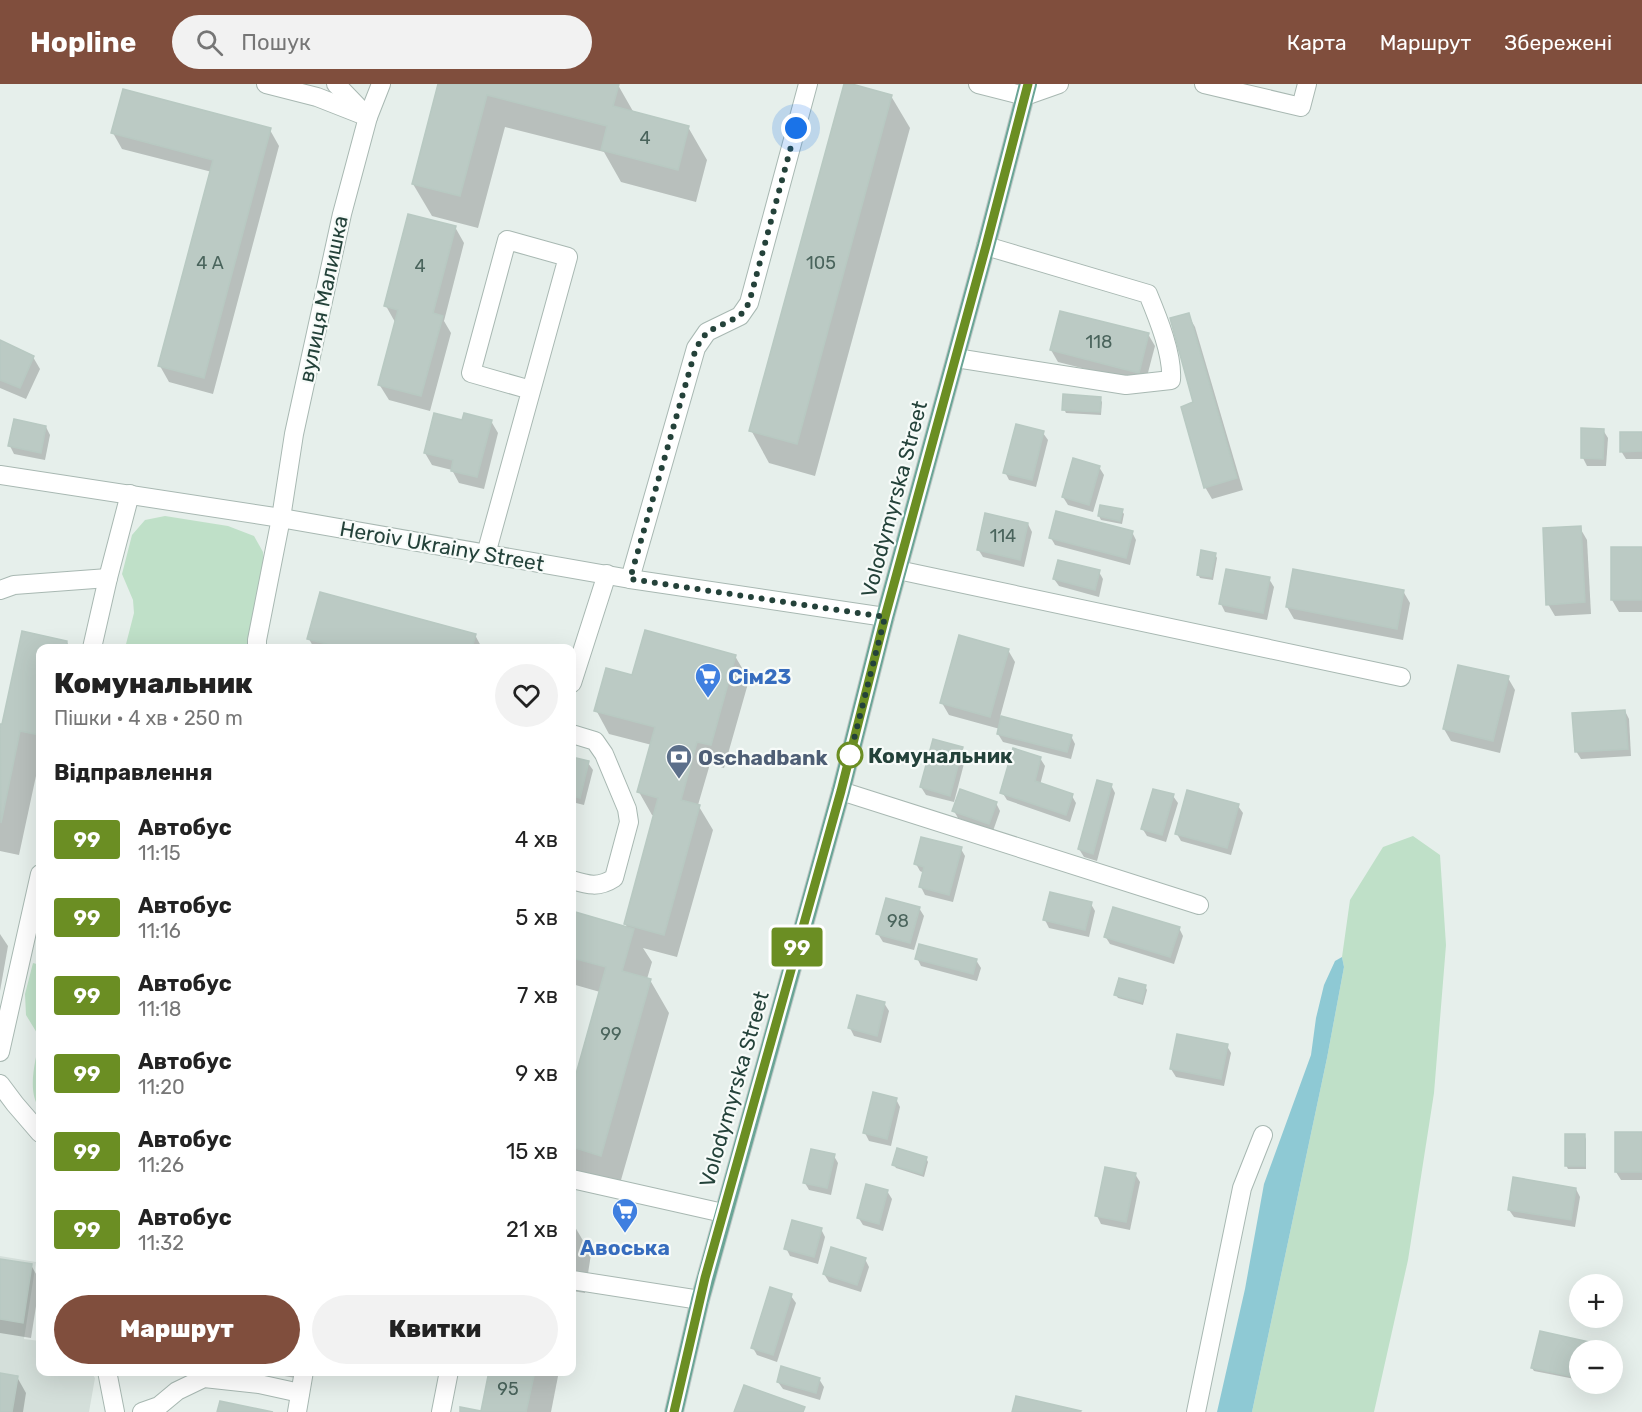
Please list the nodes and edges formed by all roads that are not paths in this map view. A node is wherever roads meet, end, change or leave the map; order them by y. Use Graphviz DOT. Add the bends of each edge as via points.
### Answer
graph roads {
  1 [pos="266,84"];
  2 [pos="336,84"];
  3 [pos="381,84"];
  4 [pos="808,84"];
  5 [pos="978,84"];
  6 [pos="1059,84"];
  7 [pos="1204,84"];
  8 [pos="1307,84"];
  9 [pos="1026,90"];
  10 [pos="368,117"];
  11 [pos="986,246"];
  12 [pos="956,358"];
  13 [pos="531,390"];
  14 [pos="0,475"];
  15 [pos="130,494"];
  16 [pos="281,518"];
  17 [pos="486,555"];
  18 [pos="898,570"];
  19 [pos="608,574"];
  20 [pos="108,578"];
  21 [pos="630,579"];
  22 [pos="0,590"];
  23 [pos="885,617"];
  24 [pos="93,644"];
  25 [pos="257,644"];
  26 [pos="576,671"];
  27 [pos="1401,677"];
  28 [pos="576,735"];
  29 [pos="841,791"];
  30 [pos="576,881"];
  31 [pos="36,892"];
  32 [pos="1199,905"];
  33 [pos="0,1052"];
  34 [pos="0,1083"];
  35 [pos="36,1128"];
  36 [pos="1263,1135"];
  37 [pos="576,1180"];
  38 [pos="723,1213"];
  39 [pos="576,1281"];
  40 [pos="700,1300"];
  41 [pos="108,1376"];
  42 [pos="303,1376"];
  43 [pos="448,1376"];
  44 [pos="300,1394"];
  45 [pos="115,1412"];
  46 [pos="142,1412"];
  47 [pos="297,1412"];
  48 [pos="441,1412"];
  49 [pos="674,1412"];
  50 [pos="1196,1412"];
  1 -- 10 [label="street"];
  2 -- 10 [label="street"];
  3 -- 10 [label="street, вулиця Малишка"];
  4 -- 21 [label="street" via="749,303 740,316 707,332 696,348"];
  5 -- 9 [label="street"];
  6 -- 9 [label="street"];
  7 -- 8 [label="street" via="1301,107"];
  9 -- 11 [label="main road, Volodymyrska Street"];
  10 -- 16 [label="street, вулиця Малишка" via="342,214 294,434"];
  11 -- 12 [label="main road, Volodymyrska Street"];
  11 -- 12 [label="street" via="1148,294 1172,369 1171,380 1126,385"];
  12 -- 18 [label="main road, Volodymyrska Street"];
  13 -- 13 [label="street" via="471,373 507,240 568,257"];
  13 -- 17 [label="street"];
  14 -- 15 [label="street, Heroiv Ukrainy Street"];
  15 -- 16 [label="street, Heroiv Ukrainy Street"];
  15 -- 20 [label="street"];
  16 -- 17 [label="street, Heroiv Ukrainy Street"];
  16 -- 25 [label="street, вулиця Малишка"];
  17 -- 19 [label="street, Heroiv Ukrainy Street"];
  18 -- 23 [label="main road, Volodymyrska Street"];
  18 -- 27 [label="street"];
  19 -- 21 [label="street, Heroiv Ukrainy Street"];
  19 -- 26 [label="street"];
  20 -- 22 [label="street" via="14,585"];
  20 -- 24 [label="street"];
  21 -- 23 [label="street, Heroiv Ukrainy Street"];
  23 -- 29 [label="main road, Volodymyrska Street"];
  28 -- 30 [label="street" via="595,741 604,754 629,822 614,878 588,885"];
  29 -- 32 [label="street"];
  29 -- 38 [label="main road, Volodymyrska Street"];
  31 -- 33 [label="street"];
  34 -- 35 [label="street"];
  36 -- 50 [label="street" via="1242,1188"];
  37 -- 38 [label="street"];
  38 -- 40 [label="main road, Volodymyrska Street"];
  39 -- 40 [label="street"];
  40 -- 49 [label="main road, Volodymyrska Street"];
  41 -- 45 [label="street"];
  42 -- 44 [label="street"];
  43 -- 48 [label="street"];
  44 -- 46 [label="street" via="259,1384 204,1378"];
  44 -- 47 [label="street"];
}
